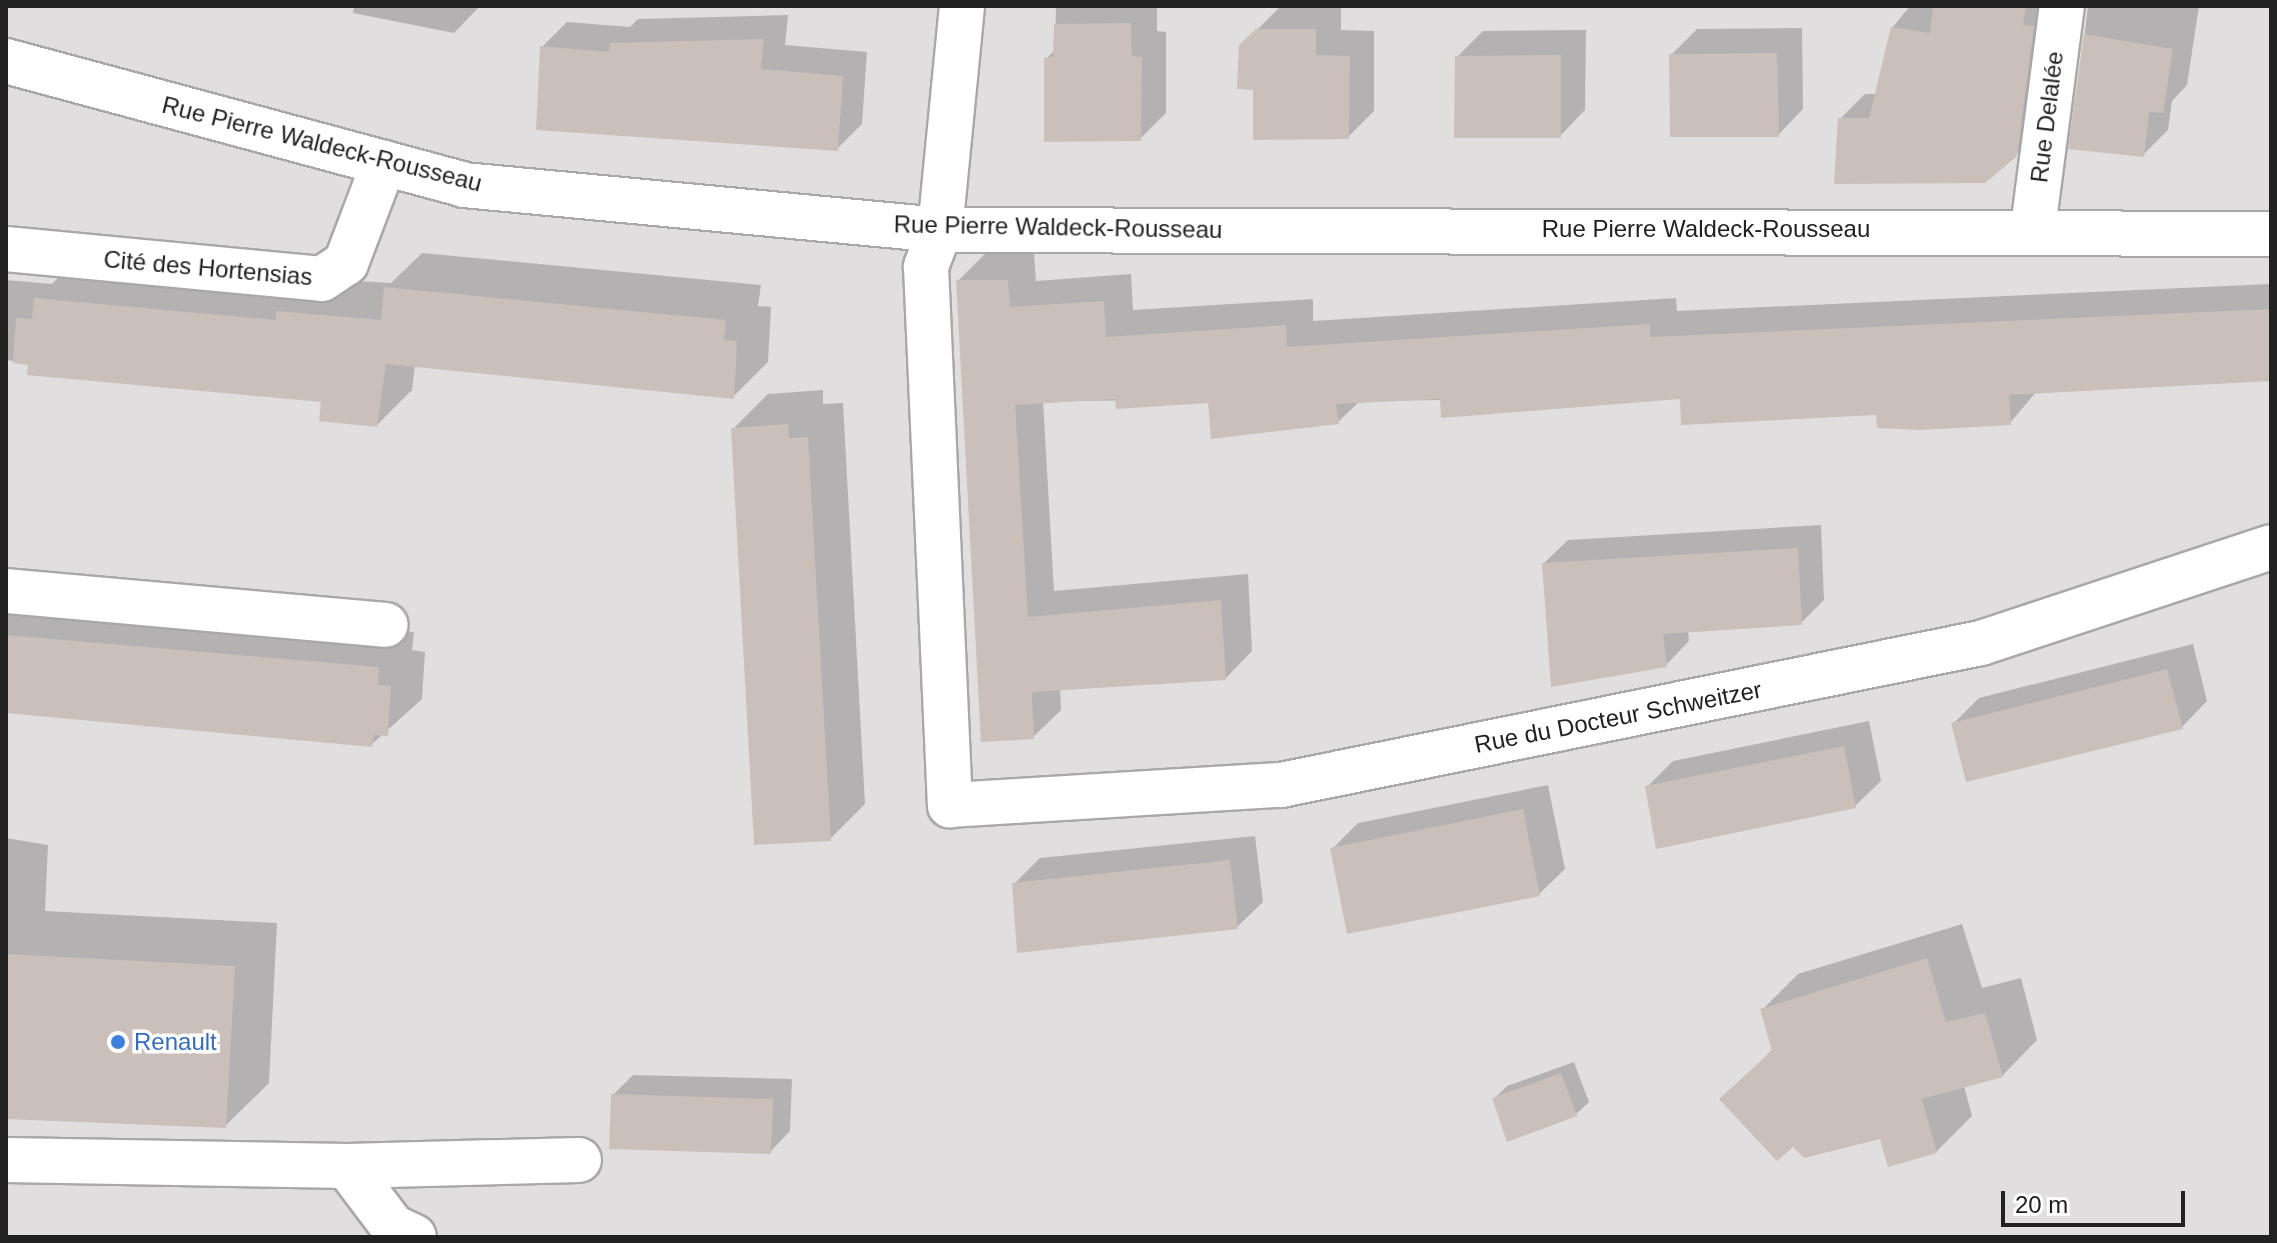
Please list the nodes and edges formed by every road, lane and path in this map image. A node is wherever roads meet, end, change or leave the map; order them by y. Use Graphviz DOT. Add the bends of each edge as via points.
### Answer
graph roads {
  1 [pos="962,6"];
  2 [pos="2062,6"];
  3 [pos="6,61"];
  4 [pos="384,163"];
  5 [pos="2033,228"];
  6 [pos="940,230"];
  7 [pos="2271,234"];
  8 [pos="6,249"];
  9 [pos="2271,547"];
  10 [pos="6,591"];
  11 [pos="385,625"];
  12 [pos="6,1160"];
  13 [pos="579,1160"];
  14 [pos="347,1166"];
  15 [pos="414,1237"];
  1 -- 6 [label="street"];
  2 -- 5 [label="street, Rue Delalée"];
  3 -- 4 [label="street, Rue Pierre Waldeck-Rousseau"];
  4 -- 6 [label="street, Rue Pierre Waldeck-Rousseau" via="464,185"];
  4 -- 8 [label="street, Cité des Hortensias" via="346,263 322,279"];
  5 -- 6 [label="street, Rue Pierre Waldeck-Rousseau"];
  5 -- 7 [label="street, Rue Pierre Waldeck-Rousseau"];
  6 -- 9 [label="street, Rue du Docteur Schweitzer" via="926,267 950,805 1281,785 1981,643"];
  10 -- 11 [label="street"];
  12 -- 14 [label="street"];
  13 -- 14 [label="street"];
  14 -- 15 [label="street" via="393,1227"];
}
